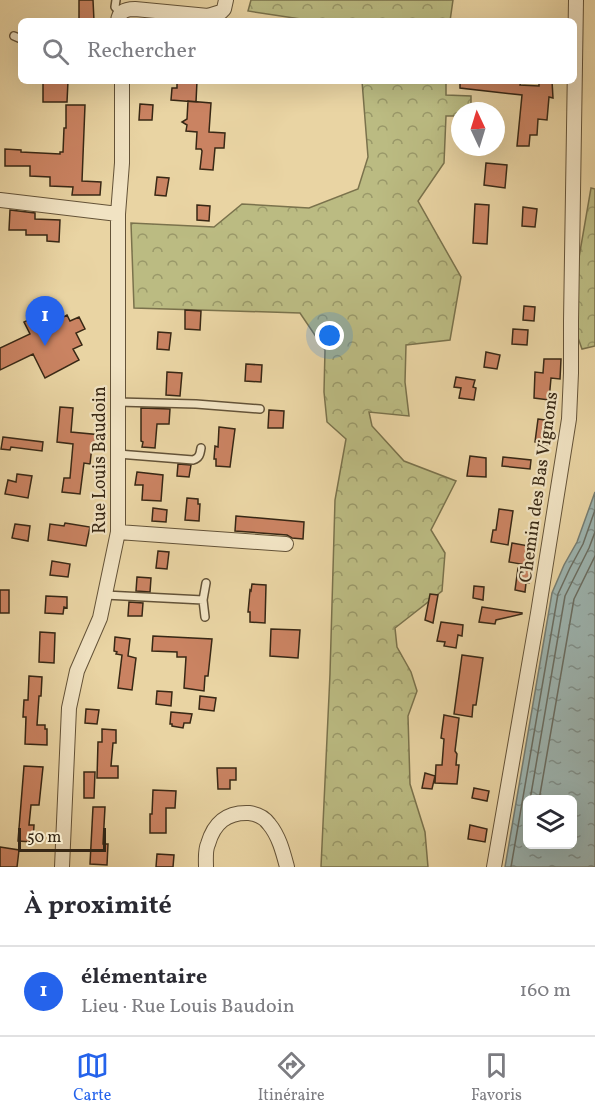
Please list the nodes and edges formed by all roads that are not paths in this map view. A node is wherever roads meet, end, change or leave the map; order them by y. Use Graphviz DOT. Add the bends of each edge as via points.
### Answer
graph roads {
  1 [pos="116,0"];
  2 [pos="226,0"];
  3 [pos="576,0"];
  4 [pos="120,17"];
  5 [pos="576,18"];
  6 [pos="122,84"];
  7 [pos="575,84"];
  8 [pos="0,200"];
  9 [pos="118,214"];
  10 [pos="117,402"];
  11 [pos="260,409"];
  12 [pos="201,448"];
  13 [pos="118,454"];
  14 [pos="118,532"];
  15 [pos="286,544"];
  16 [pos="206,583"];
  17 [pos="105,595"];
  18 [pos="203,600"];
  19 [pos="205,616"];
  20 [pos="62,867"];
  21 [pos="206,867"];
  22 [pos="286,867"];
  23 [pos="494,867"];
  1 -- 4 [label="lane"];
  2 -- 4 [label="street" via="224,9 216,15 135,9 125,10"];
  3 -- 5 [label="street, Chemin des Bas Vignons"];
  6 -- 9 [label="street, Rue Louis Baudoin"];
  7 -- 23 [label="street, Chemin des Bas Vignons" via="569,419"];
  8 -- 9 [label="street"];
  9 -- 10 [label="street, Rue Louis Baudoin"];
  10 -- 11 [label="lane"];
  10 -- 13 [label="street, Rue Louis Baudoin"];
  12 -- 13 [label="lane" via="198,458 193,460"];
  13 -- 14 [label="street, Rue Louis Baudoin"];
  14 -- 15 [label="street"];
  14 -- 17 [label="street, Rue Louis Baudoin"];
  16 -- 18 [label="lane"];
  17 -- 18 [label="lane"];
  17 -- 20 [label="street, Rue Louis Baudoin" via="69,708"];
  18 -- 19 [label="lane"];
  21 -- 22 [label="street" via="207,845 216,826 226,816 241,813 257,814 268,822 278,837"];
}
